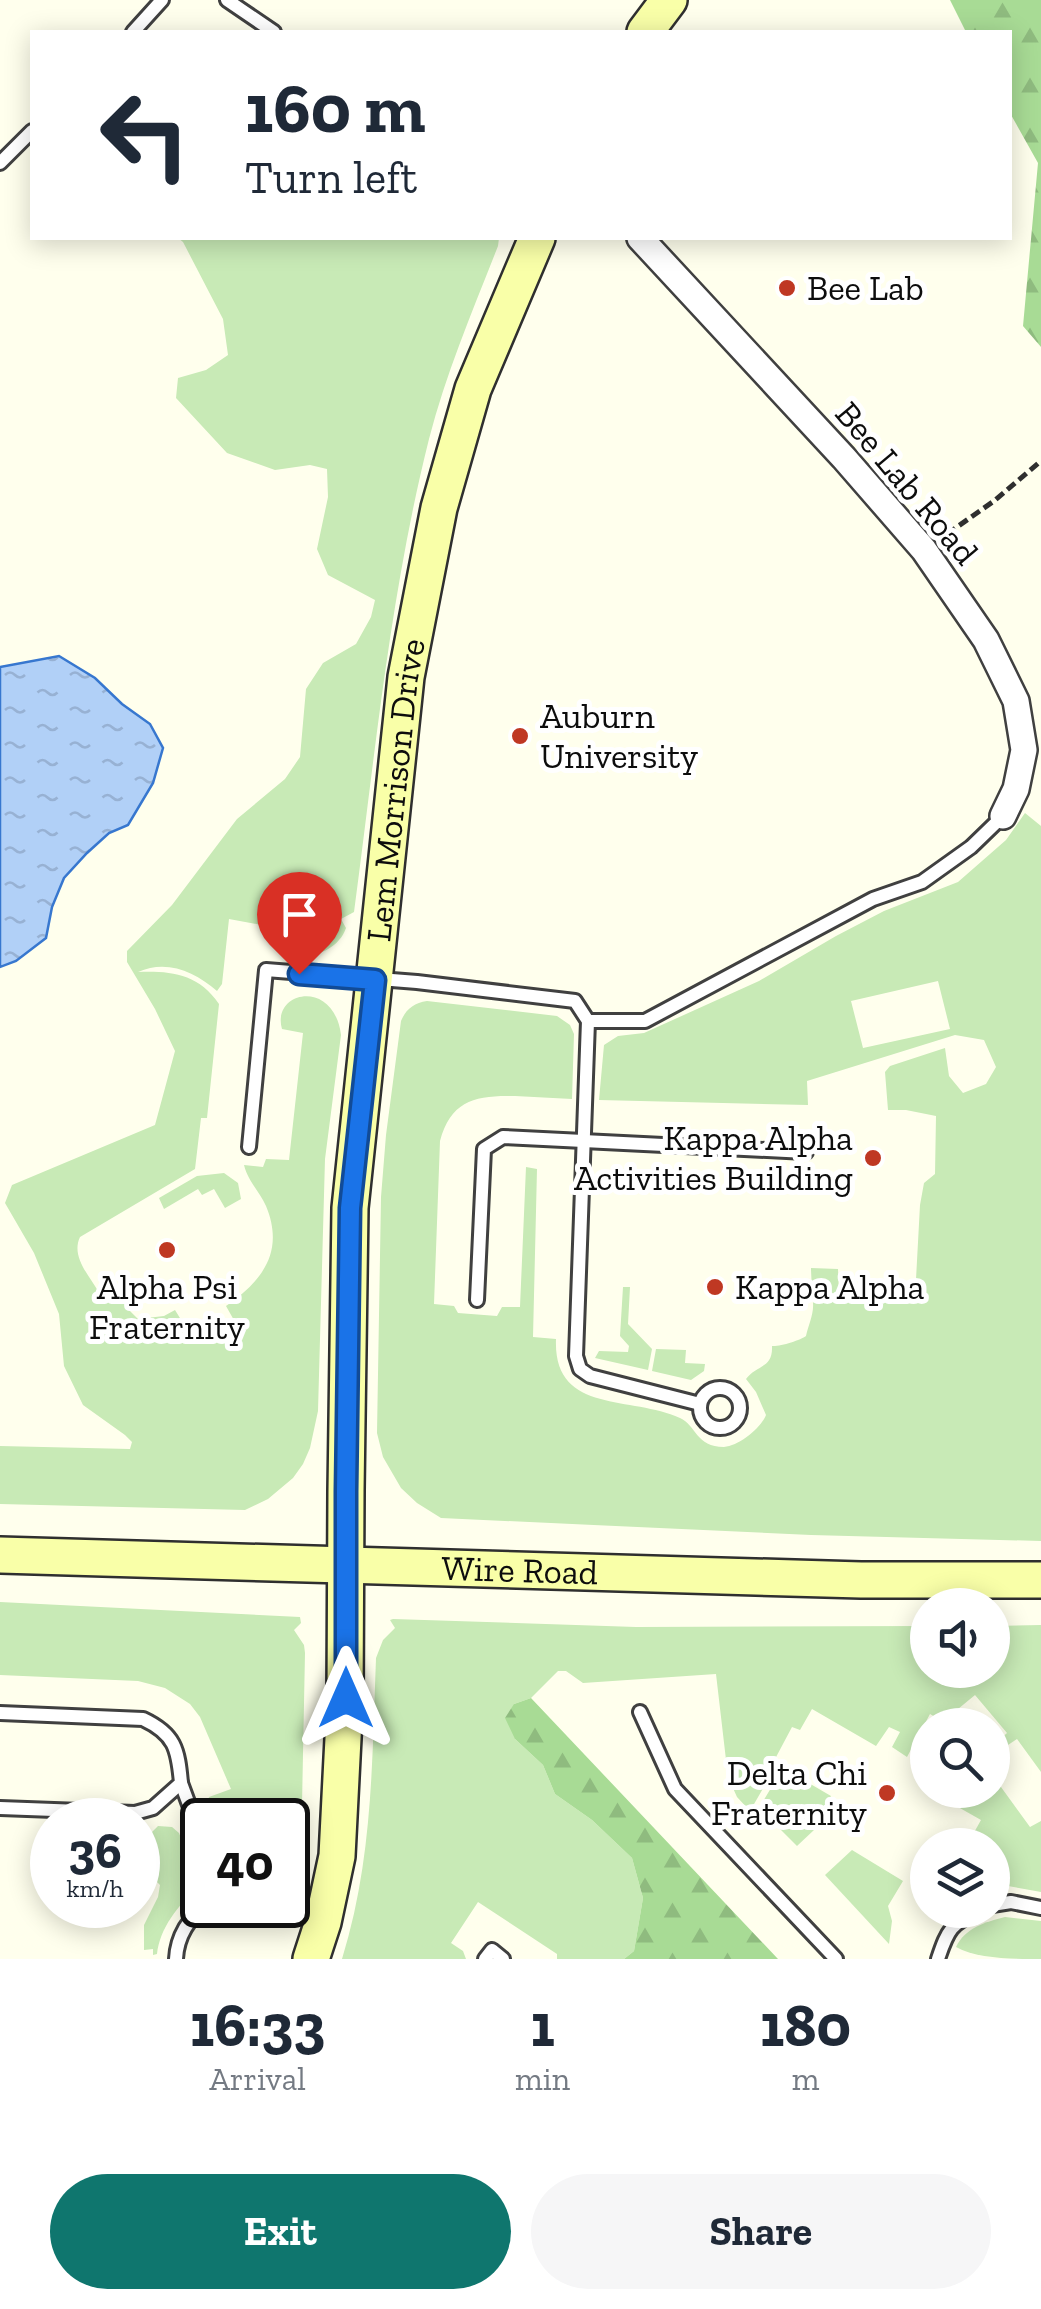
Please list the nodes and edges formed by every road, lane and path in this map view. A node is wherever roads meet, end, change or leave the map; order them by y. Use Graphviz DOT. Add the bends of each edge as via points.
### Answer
graph roads {
  1 [pos="162,0"];
  2 [pos="227,0"];
  3 [pos="668,0"];
  4 [pos="135,30"];
  5 [pos="271,30"];
  6 [pos="646,30"];
  7 [pos="30,133"];
  8 [pos="0,163"];
  9 [pos="536,240"];
  10 [pos="642,240"];
  11 [pos="1041,461"];
  12 [pos="924,550"];
  13 [pos="1002,816"];
  14 [pos="375,980"];
  15 [pos="588,1021"];
  16 [pos="585,1140"];
  17 [pos="248,1147"];
  18 [pos="806,1152"];
  19 [pos="477,1300"];
  20 [pos="700,1404"];
  21 [pos="0,1555"];
  22 [pos="346,1564"];
  23 [pos="1041,1580"];
  24 [pos="640,1712"];
  25 [pos="0,1713"];
  26 [pos="181,1783"];
  27 [pos="187,1798"];
  28 [pos="0,1808"];
  29 [pos="1010,1902"];
  30 [pos="1041,1908"];
  31 [pos="310,1918"];
  32 [pos="323,1922"];
  33 [pos="184,1928"];
  34 [pos="950,1928"];
  35 [pos="176,1959"];
  36 [pos="312,1959"];
  37 [pos="486,1959"];
  38 [pos="504,1959"];
  39 [pos="836,1959"];
  40 [pos="938,1959"];
  1 -- 4 [label="lane"];
  2 -- 5 [label="lane"];
  3 -- 6 [label="street"];
  7 -- 8 [label="lane"];
  9 -- 14 [label="street, Lem Morrison Drive" via="473,389 439,508 406,677"];
  10 -- 12 [label="street, Bee Lab Road"];
  11 -- 12 [label="path"];
  12 -- 13 [label="street, Bee Lab Road" via="986,640 1016,701 1024,750"];
  13 -- 15 [label="lane" via="922,882 873,899 646,1020"];
  14 -- 15 [label="lane" via="575,1001"];
  14 -- 17 [label="lane" via="266,970"];
  14 -- 22 [label="street, Lem Morrison Drive" via="350,1208"];
  15 -- 16 [label="lane"];
  16 -- 18 [label="lane"];
  16 -- 19 [label="lane" via="502,1137 484,1149"];
  16 -- 20 [label="lane" via="580,1368"];
  21 -- 22 [label="street, Wire Road"];
  22 -- 23 [label="street, Wire Road"];
  22 -- 32 [label="street, Lem Morrison Drive" via="337,1856"];
  24 -- 39 [label="lane" via="675,1788"];
  25 -- 26 [label="lane" via="143,1719 173,1742"];
  26 -- 27 [label="lane"];
  26 -- 28 [label="lane" via="153,1808 135,1813"];
  29 -- 30 [label="lane"];
  31 -- 32 [label="lane"];
  32 -- 36 [label="street, Lem Morrison Drive"];
  33 -- 35 [label="lane"];
  34 -- 40 [label="lane"];
  37 -- 38 [label="lane" via="492,1950"];
}
